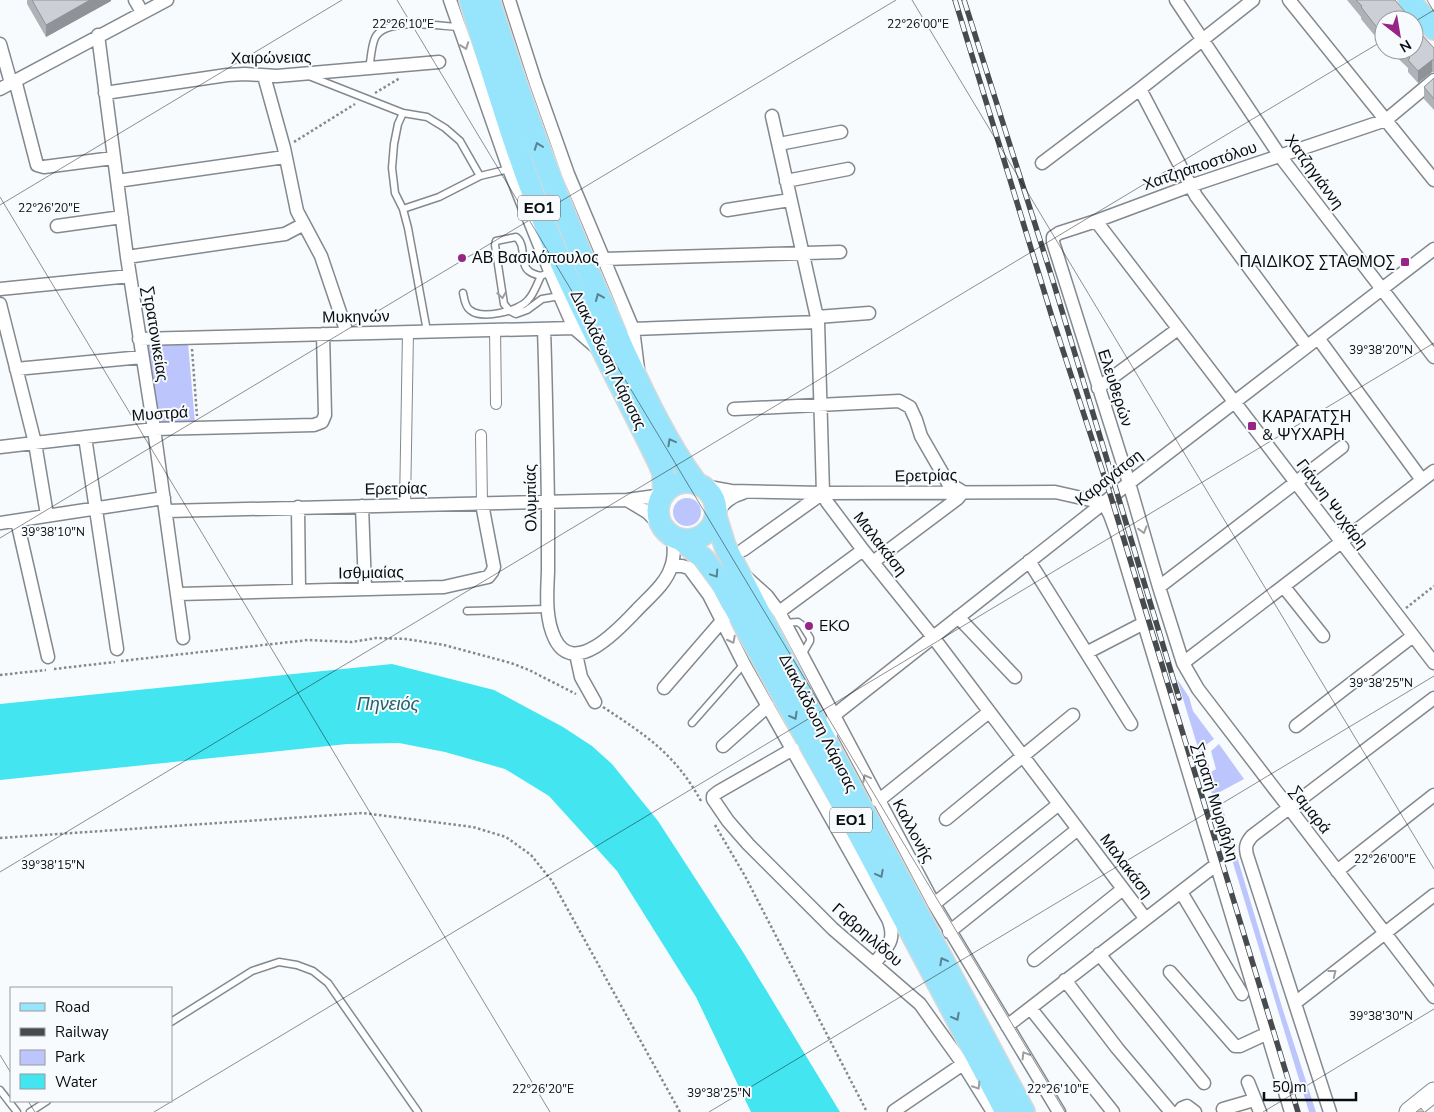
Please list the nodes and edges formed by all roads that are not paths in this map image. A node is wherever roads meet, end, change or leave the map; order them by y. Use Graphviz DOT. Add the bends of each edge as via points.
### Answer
graph roads {
  1 [pos="135,0"];
  2 [pos="167,0"];
  3 [pos="450,0"];
  4 [pos="470,0"];
  5 [pos="489,0"];
  6 [pos="509,0"];
  7 [pos="1176,0"];
  8 [pos="1253,0"];
  9 [pos="1289,0"];
  10 [pos="1408,0"];
  11 [pos="142,12"];
  12 [pos="458,27"];
  13 [pos="1434,29"];
  14 [pos="98,35"];
  15 [pos="1203,40"];
  16 [pos="0,44"];
  17 [pos="439,62"];
  18 [pos="369,69"];
  19 [pos="303,74"];
  20 [pos="264,76"];
  21 [pos="1434,80"];
  22 [pos="9,84"];
  23 [pos="1140,89"];
  24 [pos="105,93"];
  25 [pos="403,113"];
  26 [pos="772,116"];
  27 [pos="1386,120"];
  28 [pos="841,132"];
  29 [pos="779,144"];
  30 [pos="284,152"];
  31 [pos="1280,156"];
  32 [pos="113,158"];
  33 [pos="1042,162"];
  34 [pos="509,169"];
  35 [pos="848,169"];
  36 [pos="480,176"];
  37 [pos="1434,180"];
  38 [pos="117,181"];
  39 [pos="786,181"];
  40 [pos="1190,186"];
  41 [pos="790,200"];
  42 [pos="403,209"];
  43 [pos="727,210"];
  44 [pos="122,216"];
  45 [pos="1096,221"];
  46 [pos="304,224"];
  47 [pos="57,226"];
  48 [pos="1053,237"];
  49 [pos="1434,249"];
  50 [pos="840,252"];
  51 [pos="803,253"];
  52 [pos="127,257"];
  53 [pos="604,259"];
  54 [pos="545,274"];
  55 [pos="130,276"];
  56 [pos="0,289"];
  57 [pos="1382,289"];
  58 [pos="463,293"];
  59 [pos="560,296"];
  60 [pos="0,307"];
  61 [pos="510,311"];
  62 [pos="869,312"];
  63 [pos="818,320"];
  64 [pos="574,328"];
  65 [pos="544,329"];
  66 [pos="633,329"];
  67 [pos="1178,329"];
  68 [pos="495,330"];
  69 [pos="427,331"];
  70 [pos="408,332"];
  71 [pos="347,333"];
  72 [pos="323,334"];
  73 [pos="1318,338"];
  74 [pos="139,339"];
  75 [pos="1308,346"];
  76 [pos="605,354"];
  77 [pos="142,357"];
  78 [pos="1434,357"];
  79 [pos="16,369"];
  80 [pos="640,384"];
  81 [pos="1098,388"];
  82 [pos="1234,402"];
  83 [pos="496,404"];
  84 [pos="820,404"];
  85 [pos="734,409"];
  86 [pos="154,428"];
  87 [pos="481,435"];
  88 [pos="85,437"];
  89 [pos="35,443"];
  90 [pos="0,447"];
  91 [pos="1342,447"];
  92 [pos="1434,471"];
  93 [pos="1422,480"];
  94 [pos="1296,482"];
  95 [pos="1129,483"];
  96 [pos="700,485"];
  97 [pos="748,492"];
  98 [pos="963,492"];
  99 [pos="823,493"];
  100 [pos="663,494"];
  101 [pos="627,500"];
  102 [pos="548,502"];
  103 [pos="1104,503"];
  104 [pos="165,504"];
  105 [pos="482,504"];
  106 [pos="405,505"];
  107 [pos="362,506"];
  108 [pos="298,507"];
  109 [pos="97,508"];
  110 [pos="47,515"];
  111 [pos="716,515"];
  112 [pos="17,521"];
  113 [pos="0,523"];
  114 [pos="672,535"];
  115 [pos="1342,543"];
  116 [pos="863,550"];
  117 [pos="740,560"];
  118 [pos="1029,561"];
  119 [pos="873,562"];
  120 [pos="672,566"];
  121 [pos="1158,587"];
  122 [pos="1284,587"];
  123 [pos="365,588"];
  124 [pos="299,590"];
  125 [pos="178,594"];
  126 [pos="548,609"];
  127 [pos="467,611"];
  128 [pos="728,613"];
  129 [pos="958,617"];
  130 [pos="782,618"];
  131 [pos="1144,623"];
  132 [pos="1323,636"];
  133 [pos="1413,636"];
  134 [pos="933,637"];
  135 [pos="183,638"];
  136 [pos="117,649"];
  137 [pos="1088,652"];
  138 [pos="576,654"];
  139 [pos="48,657"];
  140 [pos="1183,663"];
  141 [pos="1434,663"];
  142 [pos="744,664"];
  143 [pos="1015,677"];
  144 [pos="664,688"];
  145 [pos="1434,698"];
  146 [pos="595,702"];
  147 [pos="768,706"];
  148 [pos="989,712"];
  149 [pos="1073,715"];
  150 [pos="833,716"];
  151 [pos="692,723"];
  152 [pos="1132,724"];
  153 [pos="1296,726"];
  154 [pos="723,746"];
  155 [pos="793,748"];
  156 [pos="830,748"];
  157 [pos="1023,757"];
  158 [pos="1434,796"];
  159 [pos="878,801"];
  160 [pos="1059,804"];
  161 [pos="1289,809"];
  162 [pos="828,812"];
  163 [pos="946,819"];
  164 [pos="1078,829"];
  165 [pos="860,838"];
  166 [pos="1217,864"];
  167 [pos="1337,871"];
  168 [pos="1123,889"];
  169 [pos="1181,892"];
  170 [pos="1434,895"];
  171 [pos="934,904"];
  172 [pos="1145,918"];
  173 [pos="949,932"];
  174 [pos="1385,932"];
  175 [pos="1099,954"];
  176 [pos="1034,960"];
  177 [pos="874,964"];
  178 [pos="1170,972"];
  179 [pos="1065,980"];
  180 [pos="1242,994"];
  181 [pos="1434,997"];
  182 [pos="1294,1003"];
  183 [pos="1031,1009"];
  184 [pos="172,1021"];
  185 [pos="1007,1026"];
  186 [pos="1268,1032"];
  187 [pos="963,1064"];
  188 [pos="1248,1082"];
  189 [pos="1204,1083"];
  190 [pos="0,1090"];
  191 [pos="1434,1092"];
  192 [pos="45,1102"];
  193 [pos="1257,1106"];
  194 [pos="1224,1110"];
  195 [pos="894,1111"];
  196 [pos="17,1112"];
  197 [pos="30,1112"];
  198 [pos="418,1112"];
  199 [pos="993,1112"];
  200 [pos="1006,1112"];
  201 [pos="1024,1112"];
  202 [pos="1059,1112"];
  203 [pos="1113,1112"];
  204 [pos="1171,1112"];
  205 [pos="1179,1112"];
  206 [pos="1195,1112"];
  207 [pos="1291,1112"];
  208 [pos="1330,1112"];
  209 [pos="1409,1112"];
  1 -- 11 [label="street"];
  2 -- 11 [label="street"];
  3 -- 12 [label="street"];
  4 -- 76 [label="main road, Διακλάδωση Λάρισας / ΕΟ1" via="522,163 562,264"];
  80 -- 5 [label="main road, Διακλάδωση Λάρισας / ΕΟ1, one-way" via="564,212 523,104"];
  6 -- 53 [label="street" via="551,127"];
  7 -- 15 [label="street, Χατζηγιάννη"];
  8 -- 15 [label="street"];
  9 -- 27 [label="street"];
  10 -- 13 [label="main road"];
  11 -- 14 [label="street"];
  12 -- 18 [label="lane" via="417,24 388,28 376,38"];
  12 -- 34 [label="street, one-way"];
  14 -- 22 [label="street"];
  14 -- 24 [label="street, Στρατονικείας"];
  15 -- 23 [label="street"];
  15 -- 31 [label="street, Χατζηγιάννη"];
  16 -- 22 [label="street"];
  17 -- 18 [label="street, Χαιρώνειας"];
  18 -- 19 [label="street, Χαιρώνειας"];
  19 -- 20 [label="street, Χαιρώνειας"];
  19 -- 25 [label="lane"];
  20 -- 24 [label="street, Χαιρώνειας" via="227,75"];
  20 -- 30 [label="street"];
  21 -- 27 [label="street, Χατζηαποστόλου"];
  22 -- 32 [label="street" via="37,165 44,167"];
  23 -- 33 [label="street"];
  23 -- 40 [label="street"];
  24 -- 32 [label="street, Στρατονικείας"];
  25 -- 36 [label="lane" via="427,116 445,128 460,141"];
  25 -- 42 [label="lane" via="394,144 392,168 396,193"];
  26 -- 29 [label="street"];
  27 -- 31 [label="street, Χατζηαποστόλου"];
  27 -- 37 [label="street"];
  28 -- 29 [label="street"];
  29 -- 39 [label="street"];
  30 -- 38 [label="street"];
  30 -- 46 [label="street" via="295,202"];
  31 -- 40 [label="street, Χατζηαποστόλου"];
  31 -- 57 [label="street, Χατζηγιάννη"];
  32 -- 38 [label="street, Στρατονικείας"];
  34 -- 36 [label="lane"];
  34 -- 54 [label="street"];
  35 -- 39 [label="street"];
  36 -- 42 [label="lane" via="439,197"];
  38 -- 44 [label="street, Στρατονικείας"];
  39 -- 41 [label="street"];
  40 -- 45 [label="street, Χατζηαποστόλου"];
  40 -- 75 [label="street"];
  41 -- 43 [label="street"];
  41 -- 51 [label="street"];
  42 -- 69 [label="lane"];
  44 -- 47 [label="street"];
  44 -- 52 [label="street, Στρατονικείας"];
  45 -- 48 [label="street, Χατζηαποστόλου"];
  45 -- 67 [label="street, Γιάννη Ψυχάρη"];
  46 -- 52 [label="street" via="284,234"];
  46 -- 71 [label="street" via="321,256"];
  48 -- 81 [label="street, Ελευθερών"];
  49 -- 57 [label="street, Καραγάτση"];
  50 -- 51 [label="street"];
  51 -- 53 [label="street"];
  51 -- 63 [label="street"];
  52 -- 55 [label="street, Στρατονικείας"];
  53 -- 66 [label="street"];
  54 -- 59 [label="street"];
  54 -- 61 [label="lane" via="528,301"];
  54 -- 61 [label="lane, one-way" via="530,272 526,268 520,239 496,241 504,304"];
  55 -- 56 [label="street"];
  55 -- 74 [label="street, Στρατονικείας"];
  57 -- 73 [label="street, Καραγάτση"];
  57 -- 78 [label="street, Χατζηγιάννη"];
  58 -- 61 [label="lane" via="470,310 479,314"];
  59 -- 61 [label="lane" via="542,299 516,314"];
  59 -- 64 [label="street"];
  60 -- 79 [label="street"];
  62 -- 63 [label="street"];
  63 -- 66 [label="street"];
  63 -- 84 [label="street"];
  64 -- 65 [label="street, Μυκηνών"];
  64 -- 76 [label="street"];
  65 -- 68 [label="street, Μυκηνών"];
  65 -- 102 [label="street, Ολυμπίας"];
  66 -- 80 [label="street"];
  67 -- 81 [label="street"];
  67 -- 82 [label="street, Γιάννη Ψυχάρη"];
  68 -- 69 [label="street, Μυκηνών"];
  68 -- 83 [label="street"];
  69 -- 70 [label="street, Μυκηνών"];
  70 -- 71 [label="street, Μυκηνών"];
  70 -- 106 [label="street"];
  71 -- 72 [label="street, Μυκηνών"];
  72 -- 74 [label="street, Μυκηνών"];
  72 -- 86 [label="street, Μυστρά" via="326,415 322,422 314,425"];
  73 -- 75 [label="street, Καραγάτση"];
  73 -- 93 [label="street"];
  74 -- 77 [label="street, Στρατονικείας"];
  75 -- 82 [label="street, Καραγάτση"];
  76 -- 100 [label="main road, Διακλάδωση Λάρισας / ΕΟ1" via="659,463"];
  77 -- 79 [label="street"];
  77 -- 86 [label="street, Στρατονικείας"];
  79 -- 89 [label="street"];
  96 -- 80 [label="main road, Διακλάδωση Λάρισας / ΕΟ1, one-way" via="679,458"];
  81 -- 95 [label="street, Ελευθερών"];
  82 -- 94 [label="street, Γιάννη Ψυχάρη"];
  82 -- 95 [label="street, Καραγάτση"];
  84 -- 85 [label="street"];
  84 -- 98 [label="street" via="899,401 910,407 920,436 948,482"];
  84 -- 99 [label="street"];
  86 -- 88 [label="street, Μυστρά"];
  86 -- 104 [label="street, Στρατονικείας"];
  87 -- 105 [label="street"];
  88 -- 89 [label="street, Μυστρά"];
  88 -- 109 [label="street"];
  89 -- 90 [label="street, Μυστρά"];
  89 -- 110 [label="street"];
  91 -- 94 [label="street"];
  92 -- 93 [label="street"];
  93 -- 115 [label="street"];
  94 -- 115 [label="street, Γιάννη Ψυχάρη"];
  94 -- 121 [label="street"];
  95 -- 103 [label="street, Καραγάτση"];
  95 -- 121 [label="street, Ελευθερών, one-way"];
  96 -- 97 [label="street, Ερετρίας"];
  96 -- 100 [label="main road" via="679,483"];
  96 -- 111 [label="main road, ΕΟ1" via="713,498"];
  97 -- 99 [label="street, Ερετρίας"];
  97 -- 111 [label="street, Ερετρίας" via="732,497"];
  98 -- 99 [label="street, Ερετρίας"];
  98 -- 103 [label="street, Ερετρίας" via="1055,492"];
  98 -- 119 [label="street"];
  99 -- 116 [label="street, Μαλακάση"];
  99 -- 117 [label="street"];
  100 -- 101 [label="street, Ερετρίας"];
  100 -- 114 [label="main road, ΕΟ1" via="658,512"];
  101 -- 102 [label="street, Ερετρίας"];
  101 -- 114 [label="street" via="647,512"];
  102 -- 105 [label="street, Ερετρίας"];
  102 -- 126 [label="street, Ολυμπίας"];
  103 -- 118 [label="street, Καραγάτση"];
  103 -- 131 [label="street, Στρατή Μυριβήλη" via="1117,534"];
  104 -- 108 [label="street, Ερετρίας"];
  104 -- 109 [label="street, Ερετρίας"];
  104 -- 125 [label="street, Στρατονικείας"];
  105 -- 106 [label="street, Ερετρίας"];
  105 -- 123 [label="street, Ισθμιαίας" via="494,567 488,577 444,587"];
  106 -- 107 [label="street, Ερετρίας"];
  107 -- 108 [label="street, Ερετρίας"];
  107 -- 123 [label="street"];
  108 -- 124 [label="street"];
  109 -- 110 [label="street, Ερετρίας"];
  109 -- 136 [label="street"];
  110 -- 112 [label="street, Ερετρίας"];
  111 -- 114 [label="main road" via="707,533 699,538 690,540"];
  111 -- 117 [label="main road, Διακλάδωση Λάρισας / ΕΟ1" via="725,546"];
  112 -- 113 [label="street, Ερετρίας"];
  112 -- 139 [label="street"];
  114 -- 120 [label="street"];
  114 -- 128 [label="main road, Διακλάδωση Λάρισας / ΕΟ1, one-way" via="695,550 710,567"];
  115 -- 122 [label="street"];
  115 -- 133 [label="street, Γιάννη Ψυχάρη"];
  116 -- 119 [label="street, Μαλακάση"];
  116 -- 130 [label="street"];
  117 -- 130 [label="street, Καλλoνής"];
  117 -- 156 [label="main road, Διακλάδωση Λάρισας / ΕΟ1"];
  118 -- 129 [label="street, Καραγάτση"];
  118 -- 137 [label="street"];
  119 -- 134 [label="street, Μαλακάση"];
  120 -- 128 [label="street" via="692,571"];
  120 -- 138 [label="street" via="656,589 612,635 591,650"];
  121 -- 140 [label="street, Ελευθερών"];
  122 -- 132 [label="street"];
  122 -- 140 [label="street"];
  123 -- 124 [label="street, Ισθμιαίας"];
  124 -- 125 [label="street, Ισθμιαίας"];
  125 -- 135 [label="street, Στρατονικείας"];
  126 -- 127 [label="lane"];
  126 -- 138 [label="street, Ολυμπίας" via="553,635 560,647"];
  128 -- 142 [label="street, one-way"];
  128 -- 144 [label="street"];
  128 -- 165 [label="main road, Διακλάδωση Λάρισας / ΕΟ1, one-way"];
  129 -- 134 [label="street, Καραγάτση"];
  129 -- 143 [label="street"];
  130 -- 150 [label="street, Καλλoνής"];
  131 -- 137 [label="street"];
  131 -- 166 [label="street, Στρατή Μυριβήλη"];
  133 -- 141 [label="street, Γιάννη Ψυχάρη"];
  133 -- 153 [label="street"];
  134 -- 148 [label="street, Μαλακάση"];
  134 -- 150 [label="street, Καραγάτση"];
  137 -- 152 [label="street"];
  138 -- 146 [label="street" via="581,677"];
  140 -- 161 [label="street, Σαμαρά" via="1198,689"];
  142 -- 147 [label="street"];
  142 -- 151 [label="lane"];
  145 -- 161 [label="street"];
  147 -- 154 [label="street"];
  147 -- 155 [label="street"];
  148 -- 157 [label="street, Μαλακάση"];
  148 -- 159 [label="street"];
  149 -- 157 [label="street"];
  150 -- 156 [label="street"];
  159 -- 150 [label="street, Καλλoνής, one-way"];
  155 -- 162 [label="street"];
  155 -- 177 [label="street, Γαβρηιλίδου" via="718,792 713,799 742,837 832,929"];
  201 -- 156 [label="main road, Διακλάδωση Λάρισας / ΕΟ1, one-way"];
  157 -- 160 [label="street, Μαλακάση"];
  157 -- 163 [label="street"];
  158 -- 167 [label="street"];
  159 -- 171 [label="street, Καλλoνής"];
  160 -- 164 [label="street, Μαλακάση"];
  160 -- 171 [label="street"];
  161 -- 167 [label="street, Σαμαρά"];
  161 -- 182 [label="street" via="1252,836 1245,849"];
  162 -- 165 [label="street"];
  162 -- 177 [label="street" via="892,928 890,944"];
  164 -- 168 [label="street, Μαλακάση"];
  164 -- 173 [label="street"];
  165 -- 200 [label="main road, Διακλάδωση Λάρισας / ΕΟ1, one-way"];
  166 -- 169 [label="street"];
  166 -- 186 [label="street, Στρατή Μυριβήλη"];
  167 -- 174 [label="street, Σαμαρά"];
  168 -- 172 [label="street, Μαλακάση"];
  168 -- 176 [label="street"];
  169 -- 172 [label="street"];
  169 -- 180 [label="street"];
  170 -- 174 [label="street"];
  171 -- 173 [label="street, Καλλoνής"];
  172 -- 175 [label="street"];
  173 -- 185 [label="street, Καλλoνής"];
  174 -- 181 [label="street, Σαμαρά"];
  182 -- 174 [label="street, one-way"];
  175 -- 179 [label="street"];
  175 -- 189 [label="street"];
  177 -- 187 [label="street, Γαβρηιλίδου" via="920,1004"];
  178 -- 186 [label="street" via="1235,1046"];
  179 -- 183 [label="street"];
  179 -- 204 [label="street"];
  182 -- 208 [label="street"];
  183 -- 185 [label="street"];
  183 -- 203 [label="street"];
  184 -- 198 [label="lane" via="252,971 279,962 305,968 328,983"];
  202 -- 185 [label="street, Καλλoνής, one-way"];
  186 -- 207 [label="street, Στρατή Μυριβήλη"];
  187 -- 195 [label="street"];
  187 -- 199 [label="street, Γαβρηιλίδου, one-way"];
  188 -- 193 [label="street"];
  190 -- 196 [label="lane"];
  191 -- 209 [label="main road"];
  192 -- 197 [label="lane"];
  193 -- 194 [label="street"];
  205 -- 206 [label="street" via="1187,1106"];
}
